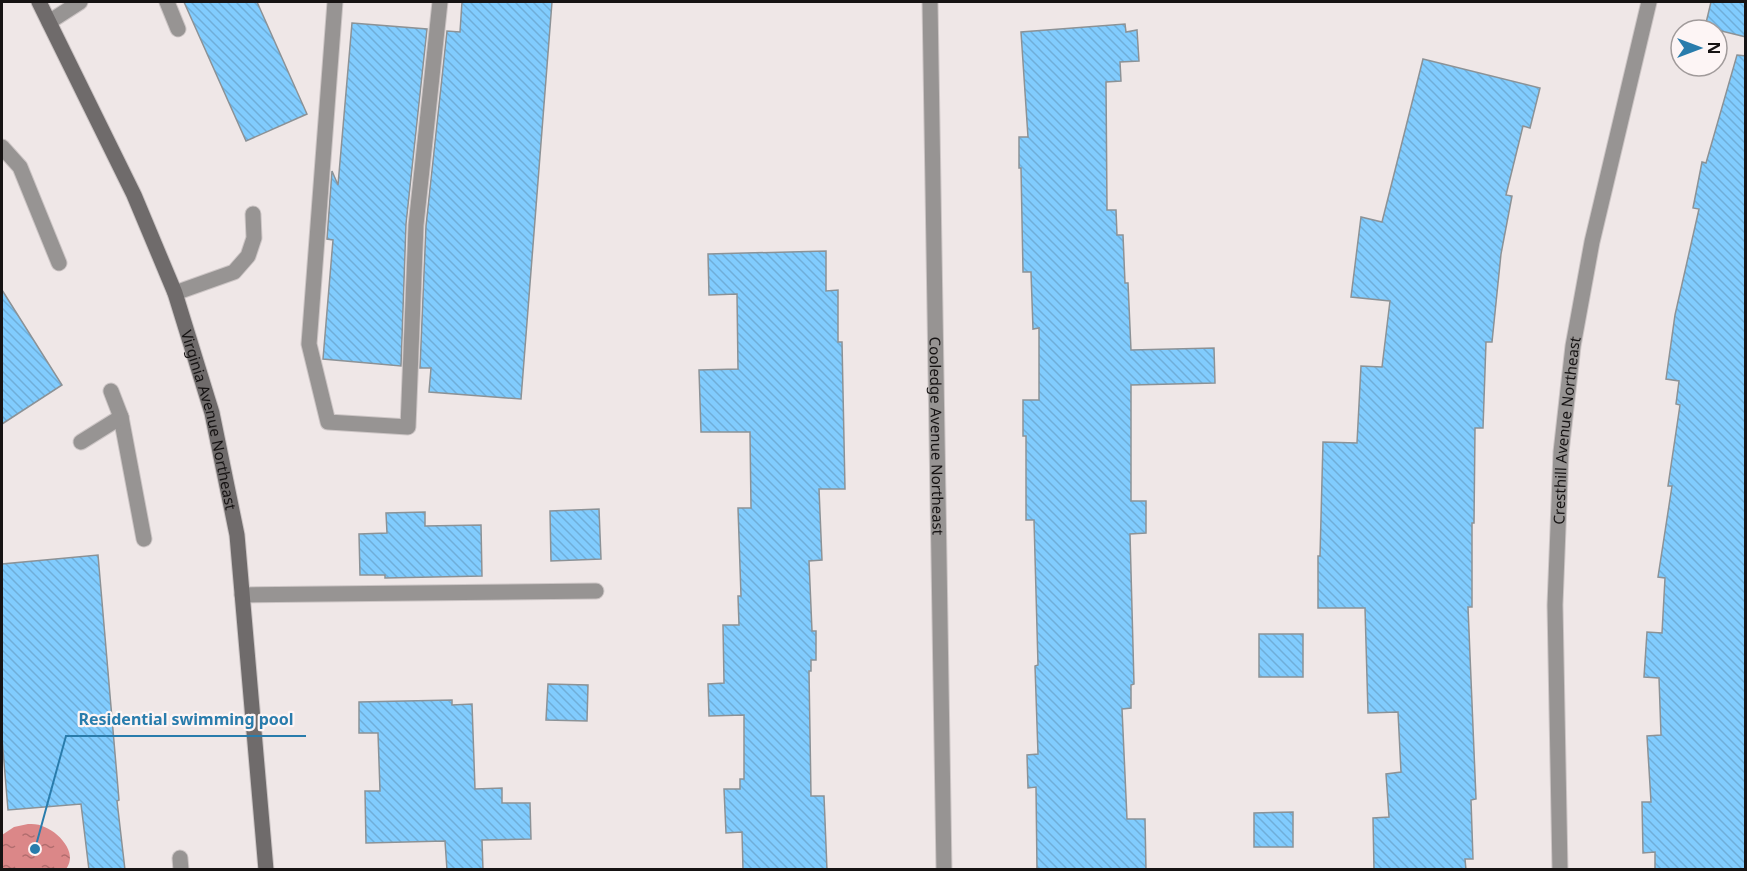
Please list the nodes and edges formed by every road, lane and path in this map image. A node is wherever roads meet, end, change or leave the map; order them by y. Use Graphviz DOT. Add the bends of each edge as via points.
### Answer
graph roads {
  1 [pos="39,2"];
  2 [pos="81,2"];
  3 [pos="167,2"];
  4 [pos="335,2"];
  5 [pos="440,2"];
  6 [pos="930,2"];
  7 [pos="1648,2"];
  8 [pos="49,22"];
  9 [pos="177,29"];
  10 [pos="2,147"];
  11 [pos="253,214"];
  12 [pos="59,263"];
  13 [pos="175,293"];
  14 [pos="111,391"];
  15 [pos="121,417"];
  16 [pos="81,442"];
  17 [pos="144,539"];
  18 [pos="596,591"];
  19 [pos="242,595"];
  20 [pos="266,870"];
  21 [pos="944,870"];
  22 [pos="1560,870"];
  1 -- 8 [label="street, Virginia Avenue Northeast"];
  2 -- 8 [label="street"];
  3 -- 9 [label="street"];
  4 -- 5 [label="street" via="309,344 328,422 408,427 416,225"];
  6 -- 21 [label="street, Cooledge Avenue Northeast"];
  7 -- 22 [label="street, Cresthill Avenue Northeast" via="1592,242 1573,346 1561,452 1555,605"];
  8 -- 13 [label="street, Virginia Avenue Northeast" via="134,195"];
  10 -- 12 [label="street" via="20,167"];
  11 -- 13 [label="street" via="254,238 248,256 234,272"];
  13 -- 19 [label="street, Virginia Avenue Northeast" via="212,413 237,535"];
  14 -- 15 [label="street"];
  15 -- 16 [label="street"];
  15 -- 17 [label="street"];
  18 -- 19 [label="street"];
  19 -- 20 [label="street, Virginia Avenue Northeast"];
}
